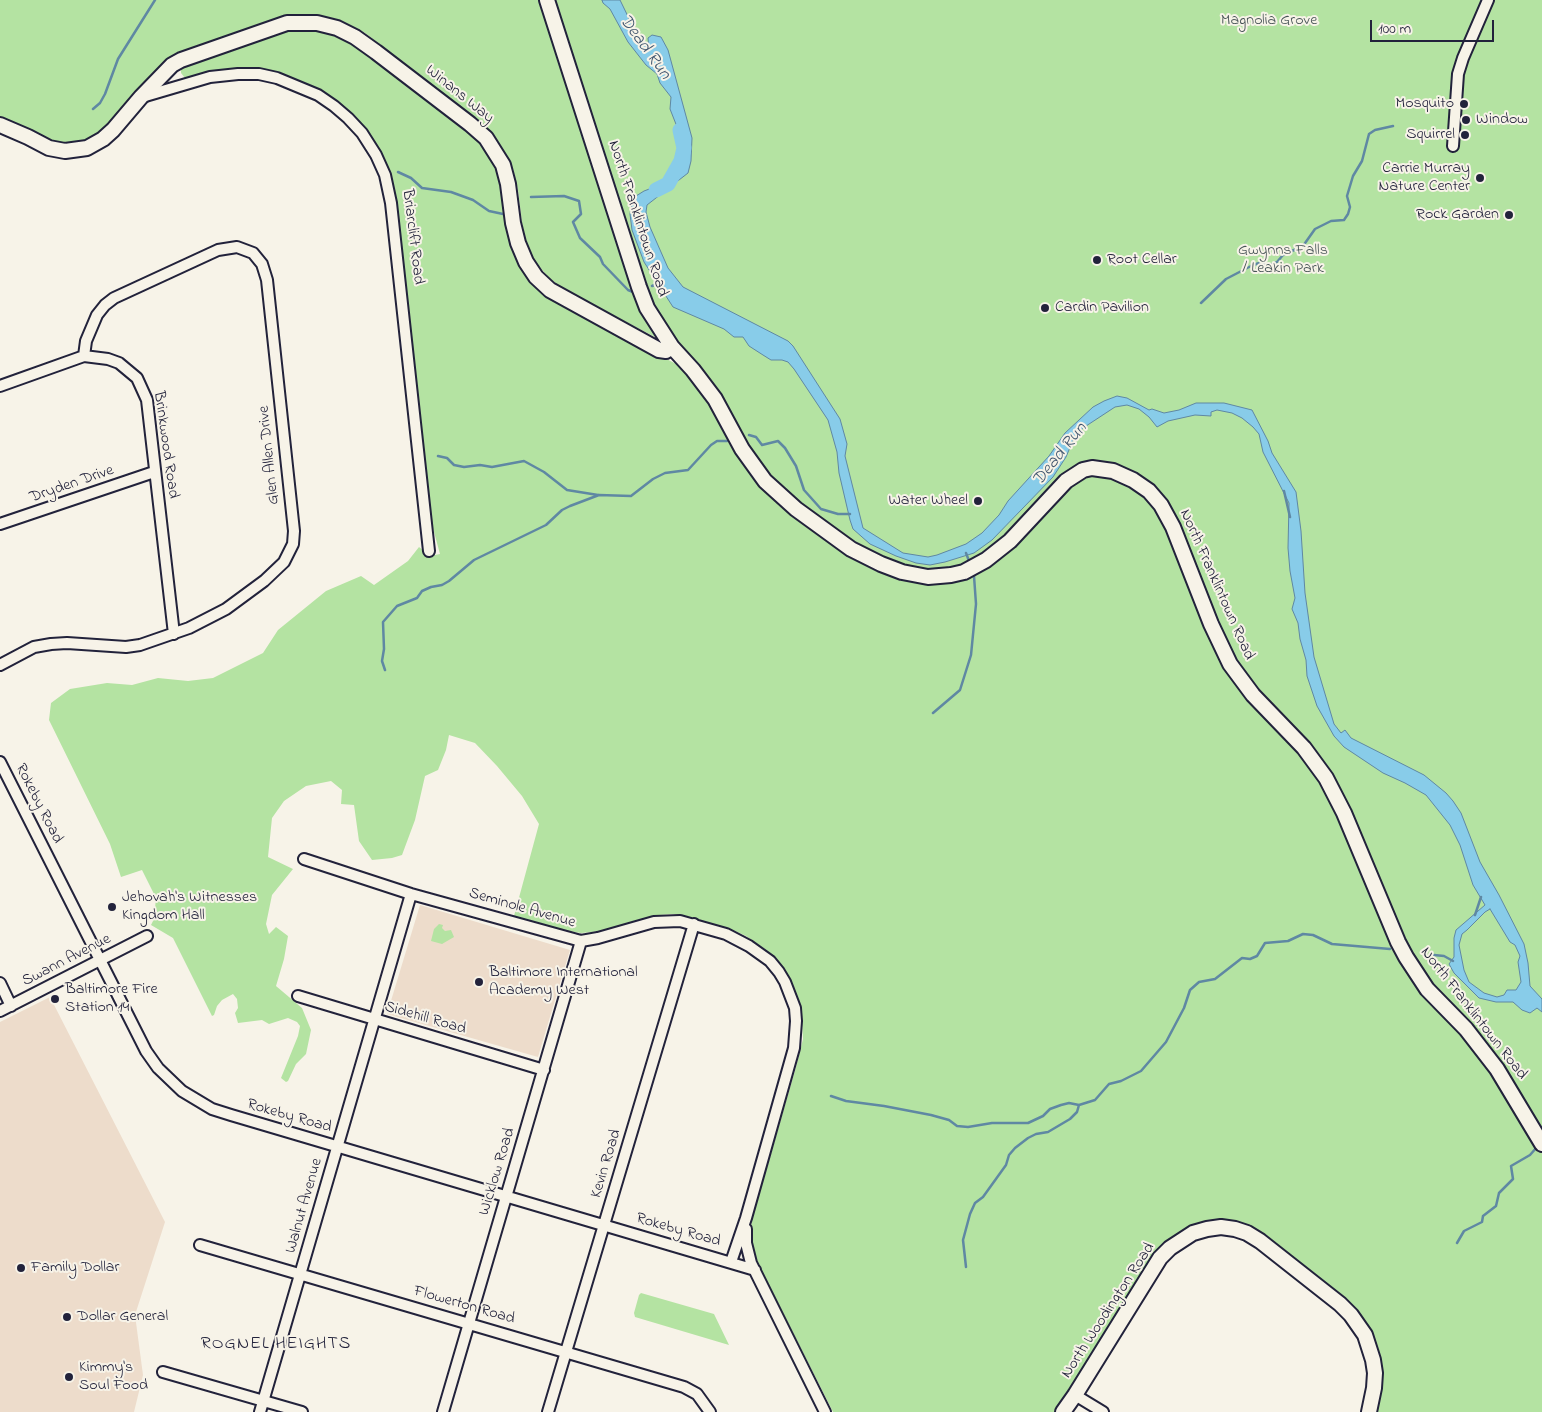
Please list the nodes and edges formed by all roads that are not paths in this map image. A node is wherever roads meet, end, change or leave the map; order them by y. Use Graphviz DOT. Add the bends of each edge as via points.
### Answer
graph roads {
  1 [pos="547,0"];
  2 [pos="1488,0"];
  3 [pos="141,97"];
  4 [pos="0,125"];
  5 [pos="1453,146"];
  6 [pos="667,347"];
  7 [pos="84,356"];
  8 [pos="0,386"];
  9 [pos="154,472"];
  10 [pos="0,524"];
  11 [pos="429,551"];
  12 [pos="174,634"];
  13 [pos="0,665"];
  14 [pos="0,762"];
  15 [pos="304,859"];
  16 [pos="411,894"];
  17 [pos="694,924"];
  18 [pos="147,936"];
  19 [pos="581,941"];
  20 [pos="101,960"];
  21 [pos="0,983"];
  22 [pos="298,996"];
  23 [pos="12,1006"];
  24 [pos="0,1012"];
  25 [pos="374,1020"];
  26 [pos="544,1070"];
  27 [pos="1542,1144"];
  28 [pos="338,1147"];
  29 [pos="506,1197"];
  30 [pos="746,1218"];
  31 [pos="604,1226"];
  32 [pos="200,1245"];
  33 [pos="731,1262"];
  34 [pos="755,1270"];
  35 [pos="301,1274"];
  36 [pos="469,1323"];
  37 [pos="566,1352"];
  38 [pos="164,1372"];
  39 [pos="1075,1395"];
  40 [pos="263,1401"];
  41 [pos="260,1412"];
  42 [pos="302,1412"];
  43 [pos="443,1412"];
  44 [pos="548,1412"];
  45 [pos="710,1412"];
  46 [pos="825,1412"];
  47 [pos="1063,1412"];
  48 [pos="1103,1412"];
  49 [pos="1368,1412"];
  1 -- 6 [label="street, North Franklintown Road" via="639,287"];
  2 -- 5 [label="street" via="1458,74"];
  3 -- 4 [label="street" via="103,139 79,150 49,148"];
  3 -- 6 [label="street, Winans Way" via="172,66 192,55 287,23 317,23 355,36 486,138 503,165 518,243 526,262 550,290"];
  3 -- 11 [label="street, Briarclift Road" via="210,77 259,74 277,78 334,106 362,133 376,155 385,175 391,203"];
  6 -- 27 [label="street, North Franklintown Road" via="693,370 715,399 742,449 765,481 796,509 851,549 902,572 928,577 964,572 977,565 998,551 1066,481 1083,470 1113,471 1149,491 1173,527 1230,664 1326,778 1344,812 1406,957 1427,989 1466,1029 1497,1069"];
  7 -- 8 [label="street, Brinkwood Road"];
  7 -- 9 [label="street, Brinkwood Road" via="119,363 137,378 147,400"];
  7 -- 12 [label="street, Glen Allen Drive" via="96,315 128,290 227,248 237,247 253,252 262,264 267,280 293,544 284,562 264,581 226,609"];
  9 -- 10 [label="street, Dryden Drive"];
  9 -- 12 [label="street, Brinkwood Road"];
  12 -- 13 [label="street, Glen Allen Drive" via="126,647 67,643 34,647"];
  14 -- 20 [label="street, Rokeby Road"];
  15 -- 16 [label="street, Seminole Avenue"];
  16 -- 19 [label="street, Seminole Avenue"];
  16 -- 25 [label="street, Walnut Avenue"];
  17 -- 19 [label="street, Seminole Avenue" via="654,922"];
  17 -- 30 [label="street, Seminole Avenue" via="726,934 759,952 779,972 795,1008 794,1048"];
  17 -- 31 [label="street, Kevin Road"];
  18 -- 20 [label="street, Swann Avenue"];
  19 -- 26 [label="street, Wicklow Road"];
  20 -- 23 [label="street, Swann Avenue"];
  20 -- 28 [label="street, Rokeby Road" via="146,1051 182,1091 212,1109"];
  21 -- 23 [label="street"];
  22 -- 25 [label="street, Sidehill Road"];
  23 -- 24 [label="street, Swann Avenue"];
  25 -- 26 [label="street, Sidehill Road"];
  25 -- 28 [label="street, Walnut Avenue"];
  26 -- 29 [label="street, Wicklow Road"];
  28 -- 29 [label="street, Rokeby Road"];
  28 -- 35 [label="street, Walnut Avenue"];
  29 -- 31 [label="street, Rokeby Road"];
  29 -- 36 [label="street, Wicklow Road"];
  30 -- 33 [label="street, Seminole Avenue"];
  30 -- 34 [label="street, Rokeby Road" via="746,1243"];
  31 -- 33 [label="street, Rokeby Road"];
  31 -- 37 [label="street, Kevin Road"];
  32 -- 35 [label="street, Flowerton Road"];
  33 -- 34 [label="street, Rokeby Road"];
  34 -- 46 [label="street, Rokeby Road"];
  35 -- 36 [label="street, Flowerton Road"];
  35 -- 40 [label="street, Walnut Avenue"];
  36 -- 37 [label="street, Flowerton Road"];
  36 -- 43 [label="street, Wicklow Road"];
  37 -- 44 [label="street, Kevin Road"];
  37 -- 45 [label="street, Flowerton Road" via="684,1387 697,1394"];
  38 -- 40 [label="street"];
  39 -- 47 [label="street, North Woodington Road"];
  39 -- 48 [label="street"];
  39 -- 49 [label="street, North Woodington Road" via="1160,1258 1193,1233 1221,1227 1241,1231 1260,1241 1351,1315 1370,1347 1375,1374"];
  40 -- 41 [label="street, Walnut Avenue"];
  40 -- 42 [label="street"];
}
